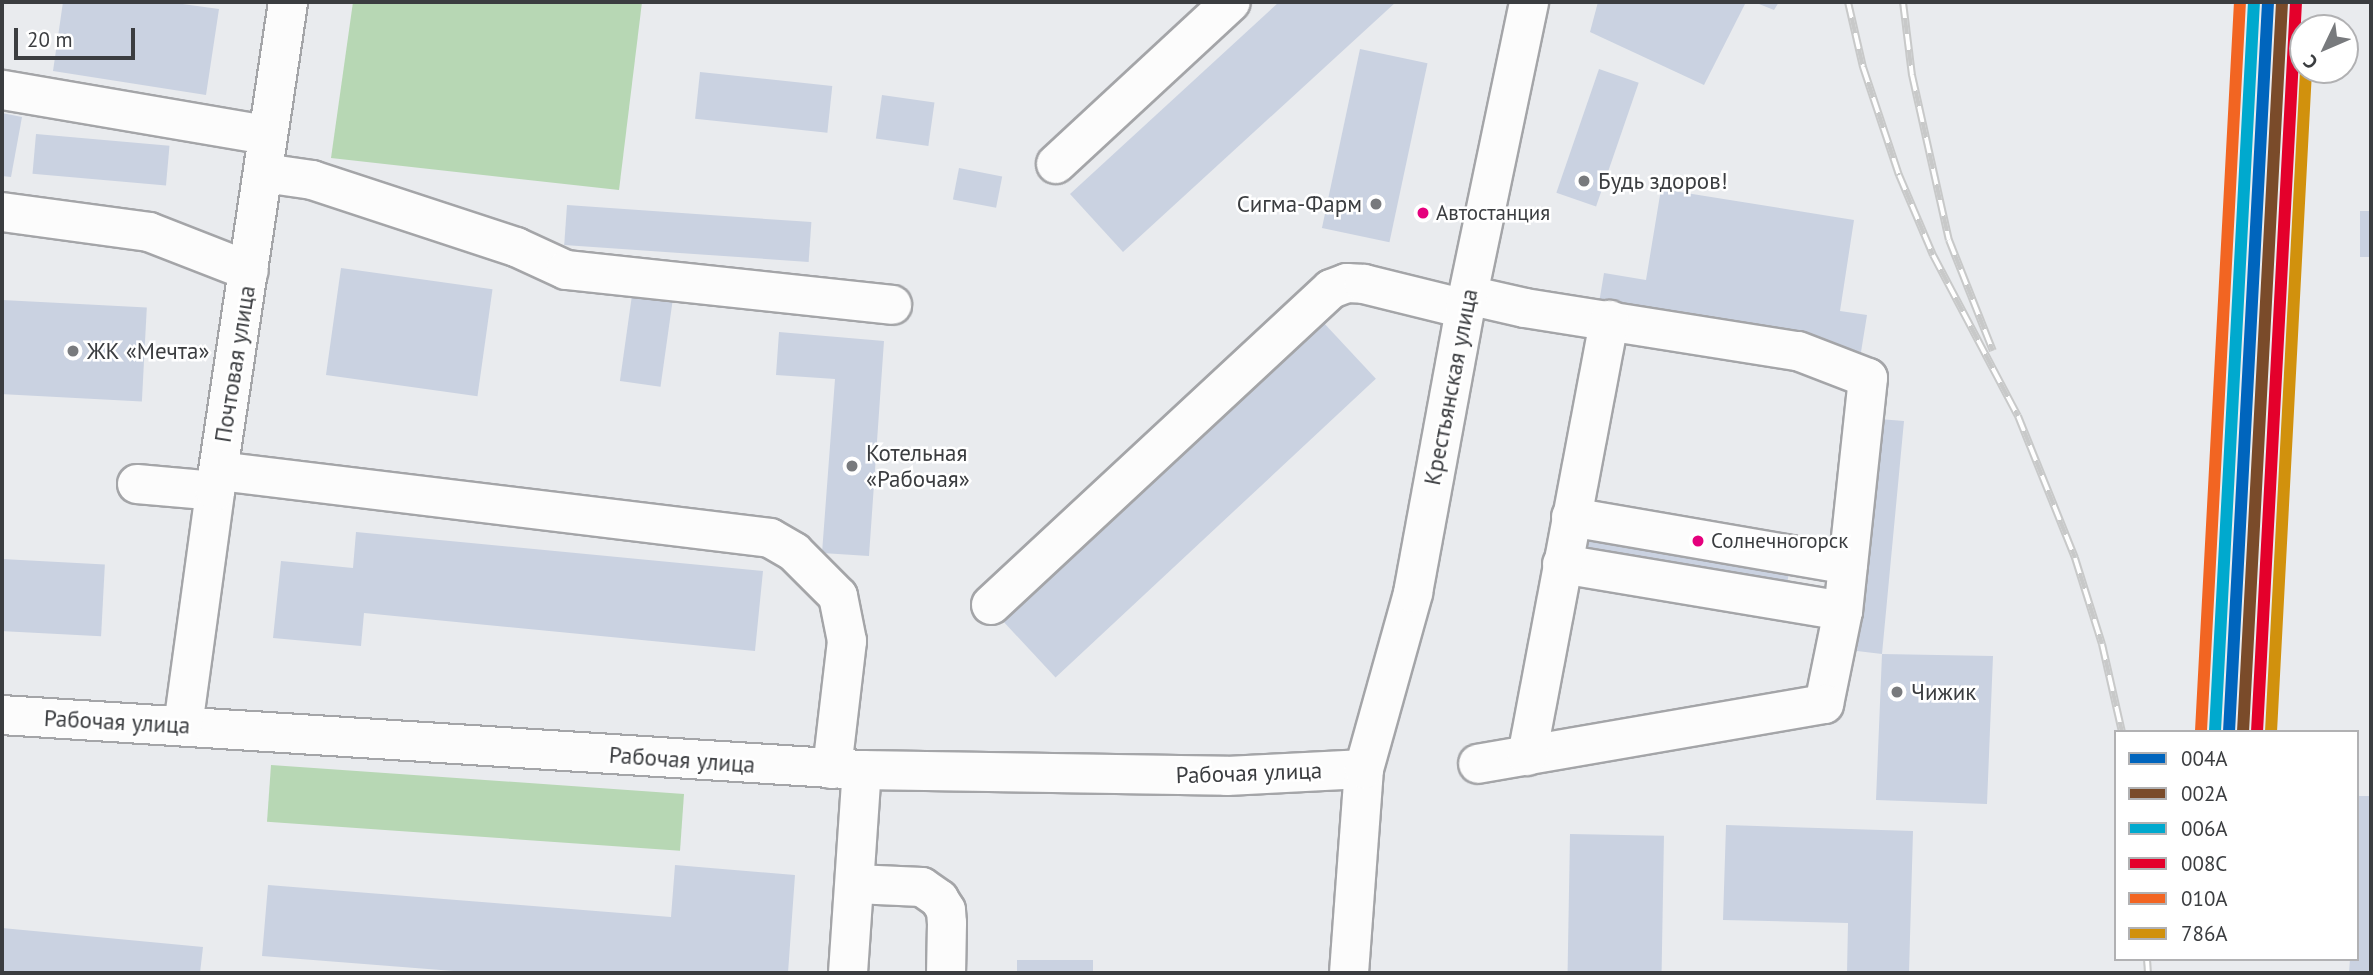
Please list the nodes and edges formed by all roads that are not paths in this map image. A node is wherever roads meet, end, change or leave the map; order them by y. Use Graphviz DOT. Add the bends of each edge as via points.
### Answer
graph roads {
  1 [pos="1231,2"];
  2 [pos="1529,2"];
  3 [pos="280,3"];
  4 [pos="3,90"];
  5 [pos="267,135"];
  6 [pos="1056,164"];
  7 [pos="264,173"];
  8 [pos="2,212"];
  9 [pos="249,271"];
  10 [pos="1466,302"];
  11 [pos="891,305"];
  12 [pos="1609,320"];
  13 [pos="217,481"];
  14 [pos="137,484"];
  15 [pos="1571,517"];
  16 [pos="1562,564"];
  17 [pos="1848,565"];
  18 [pos="991,605"];
  19 [pos="1843,611"];
  20 [pos="2,715"];
  21 [pos="183,726"];
  22 [pos="1527,756"];
  23 [pos="1478,764"];
  24 [pos="847,769"];
  25 [pos="1364,769"];
  26 [pos="855,884"];
  27 [pos="848,973"];
  28 [pos="946,973"];
  29 [pos="1349,973"];
  1 -- 6 [label="street"];
  2 -- 10 [label="street, Крестьянская улица"];
  3 -- 5 [label="street, Почтовая улица"];
  4 -- 5 [label="street"];
  5 -- 7 [label="street, Почтовая улица"];
  7 -- 9 [label="street, Почтовая улица"];
  7 -- 11 [label="street" via="324,184 516,247 566,270"];
  8 -- 9 [label="street" via="149,232"];
  9 -- 13 [label="street, Почтовая улица"];
  10 -- 12 [label="street"];
  10 -- 18 [label="street" via="1364,284 1347,283 1331,289"];
  10 -- 25 [label="street, Крестьянская улица" via="1413,593"];
  12 -- 15 [label="street"];
  12 -- 17 [label="street" via="1798,351 1868,378"];
  13 -- 14 [label="street"];
  13 -- 21 [label="street, Почтовая улица"];
  13 -- 24 [label="street" via="771,538 794,552 838,597 847,641"];
  15 -- 16 [label="street"];
  15 -- 17 [label="street"];
  16 -- 19 [label="street"];
  16 -- 22 [label="street"];
  17 -- 19 [label="street"];
  19 -- 22 [label="street" via="1824,704"];
  20 -- 21 [label="street, Рабочая улица"];
  21 -- 24 [label="street, Рабочая улица"];
  22 -- 23 [label="street"];
  24 -- 25 [label="street, Рабочая улица" via="1227,776"];
  24 -- 26 [label="street"];
  25 -- 29 [label="street, Крестьянская улица"];
  26 -- 27 [label="street"];
  26 -- 28 [label="street" via="922,887 939,899 946,910"];
}
